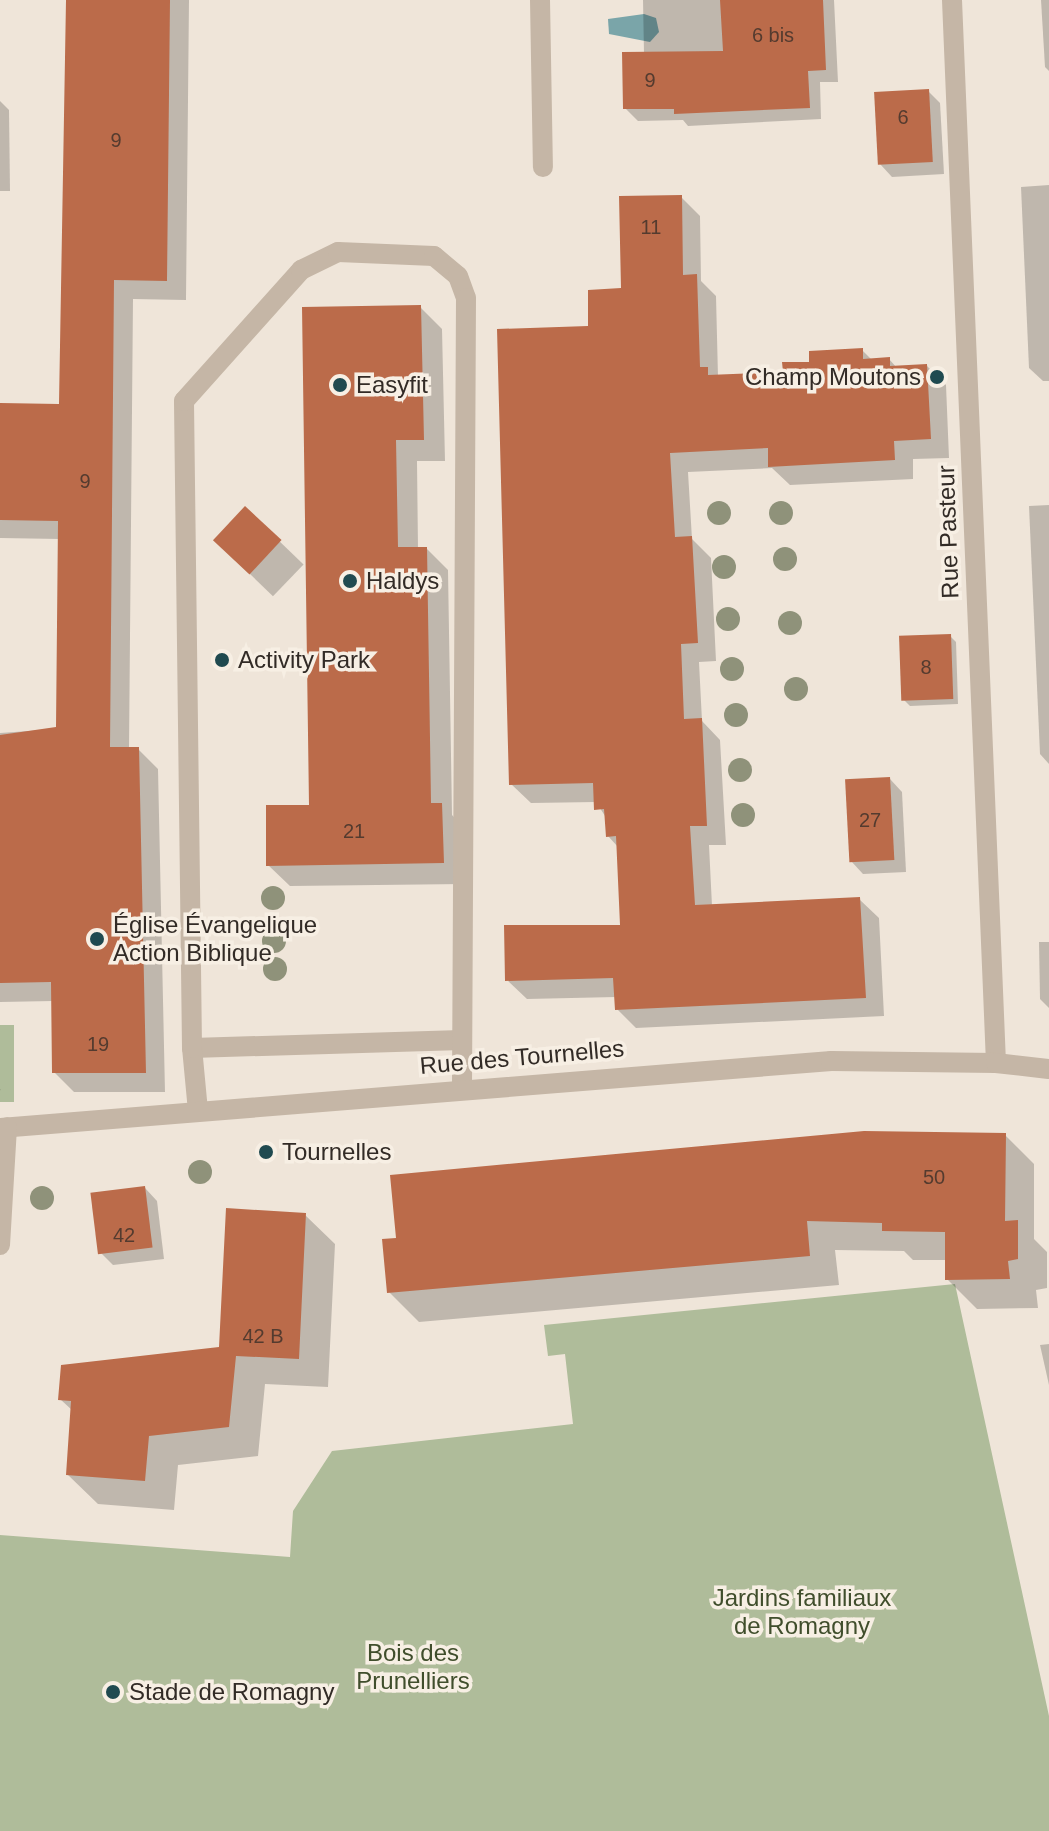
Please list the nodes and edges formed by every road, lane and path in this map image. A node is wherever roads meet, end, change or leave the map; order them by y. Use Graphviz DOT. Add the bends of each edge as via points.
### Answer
graph roads {
  1 [pos="540,0"];
  2 [pos="952,0"];
  3 [pos="543,167"];
  4 [pos="462,1040"];
  5 [pos="192,1048"];
  6 [pos="996,1063"];
  7 [pos="1049,1069"];
  8 [pos="462,1088"];
  9 [pos="198,1111"];
  10 [pos="3,1127"];
  11 [pos="0,1245"];
  1 -- 3 [label="street"];
  2 -- 6 [label="street, Rue Pasteur"];
  4 -- 5 [label="street"];
  4 -- 5 [label="street" via="466,298 458,276 434,256 338,252 301,270 184,401"];
  4 -- 8 [label="street"];
  5 -- 9 [label="street"];
  6 -- 7 [label="street, Rue des Tournelles"];
  6 -- 8 [label="street, Rue des Tournelles" via="831,1061"];
  8 -- 9 [label="street, Rue des Tournelles"];
  9 -- 10 [label="street, Rue des Tournelles"];
  10 -- 11 [label="street"];
}
